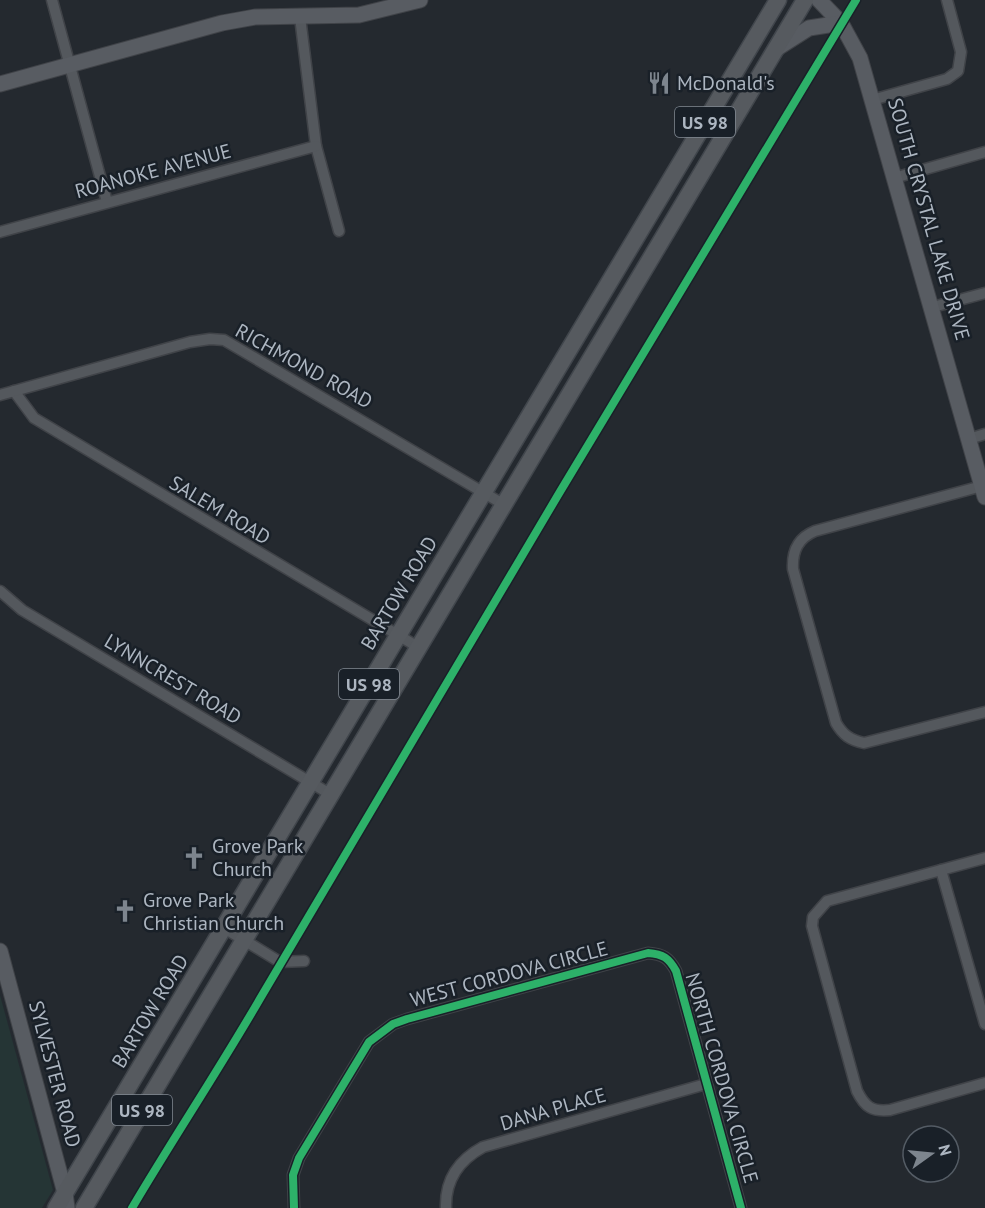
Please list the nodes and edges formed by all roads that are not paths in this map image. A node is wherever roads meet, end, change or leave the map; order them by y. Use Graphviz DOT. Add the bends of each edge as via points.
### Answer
graph roads {
  1 [pos="52,0"];
  2 [pos="420,0"];
  3 [pos="778,0"];
  4 [pos="805,0"];
  5 [pos="819,0"];
  6 [pos="947,0"];
  7 [pos="300,17"];
  8 [pos="841,23"];
  9 [pos="776,49"];
  10 [pos="70,66"];
  11 [pos="0,84"];
  12 [pos="872,100"];
  13 [pos="316,146"];
  14 [pos="985,152"];
  15 [pos="894,178"];
  16 [pos="107,202"];
  17 [pos="339,231"];
  18 [pos="0,232"];
  19 [pos="985,293"];
  20 [pos="933,307"];
  21 [pos="14,391"];
  22 [pos="0,395"];
  23 [pos="985,434"];
  24 [pos="969,439"];
  25 [pos="983,491"];
  26 [pos="484,492"];
  27 [pos="503,504"];
  28 [pos="0,591"];
  29 [pos="398,636"];
  30 [pos="418,647"];
  31 [pos="985,712"];
  32 [pos="310,783"];
  33 [pos="330,794"];
  34 [pos="985,858"];
  35 [pos="941,870"];
  36 [pos="224,928"];
  37 [pos="244,940"];
  38 [pos="0,951"];
  39 [pos="669,958"];
  40 [pos="304,961"];
  41 [pos="985,1024"];
  42 [pos="985,1083"];
  43 [pos="706,1084"];
  44 [pos="66,1200"];
  45 [pos="56,1208"];
  46 [pos="84,1208"];
  47 [pos="294,1208"];
  48 [pos="446,1208"];
  49 [pos="741,1208"];
  1 -- 10 [label="street"];
  2 -- 7 [label="street" via="359,15"];
  3 -- 26 [label="main road, BARTOW ROAD / US 98"];
  4 -- 9 [label="main road, US 98"];
  5 -- 8 [label="street, SOUTH CRYSTAL LAKE DRIVE"];
  6 -- 12 [label="street" via="961,52 958,71 947,79"];
  7 -- 10 [label="street" via="255,17 222,23"];
  7 -- 13 [label="street"];
  8 -- 9 [label="street" via="809,28"];
  8 -- 12 [label="street, SOUTH CRYSTAL LAKE DRIVE" via="855,46"];
  9 -- 27 [label="main road, US 98"];
  10 -- 11 [label="street"];
  10 -- 16 [label="street"];
  12 -- 15 [label="street, SOUTH CRYSTAL LAKE DRIVE"];
  13 -- 16 [label="street, ROANOKE AVENUE"];
  13 -- 17 [label="street"];
  14 -- 15 [label="street"];
  15 -- 20 [label="street, SOUTH CRYSTAL LAKE DRIVE"];
  16 -- 18 [label="street, ROANOKE AVENUE"];
  19 -- 20 [label="street"];
  20 -- 24 [label="street, SOUTH CRYSTAL LAKE DRIVE"];
  21 -- 22 [label="street, RICHMOND ROAD"];
  21 -- 26 [label="street, RICHMOND ROAD" via="190,342 224,340"];
  21 -- 29 [label="street, SALEM ROAD" via="34,418"];
  23 -- 24 [label="street"];
  24 -- 25 [label="street, SOUTH CRYSTAL LAKE DRIVE"];
  25 -- 31 [label="street" via="815,531 807,534 792,558 841,733 864,743"];
  26 -- 27 [label="street, RICHMOND ROAD"];
  26 -- 29 [label="main road, BARTOW ROAD / US 98"];
  27 -- 30 [label="main road, US 98"];
  28 -- 32 [label="street, LYNNCREST ROAD" via="22,610"];
  29 -- 30 [label="street, SALEM ROAD"];
  29 -- 32 [label="main road, BARTOW ROAD / US 98"];
  30 -- 33 [label="main road, US 98"];
  32 -- 33 [label="street, LYNNCREST ROAD"];
  32 -- 36 [label="main road, BARTOW ROAD / US 98"];
  33 -- 37 [label="main road, US 98"];
  34 -- 35 [label="street"];
  35 -- 41 [label="street"];
  35 -- 42 [label="street" via="827,901 813,917 812,926 857,1092 864,1105 890,1110"];
  36 -- 37 [label="street"];
  36 -- 44 [label="main road, BARTOW ROAD / US 98"];
  37 -- 40 [label="street" via="280,962"];
  37 -- 46 [label="main road, US 98"];
  38 -- 44 [label="street, SYLVESTER ROAD"];
  39 -- 43 [label="street, NORTH CORDOVA CIRCLE" via="676,971"];
  39 -- 47 [label="street, WEST CORDOVA CIRCLE" via="648,953 407,1019 381,1032 369,1042 299,1158 293,1175"];
  43 -- 48 [label="street, DANA PLACE" via="483,1147 468,1156 452,1175 445,1194"];
  43 -- 49 [label="street, NORTH CORDOVA CIRCLE"];
  44 -- 45 [label="main road, BARTOW ROAD / US 98"];
}
